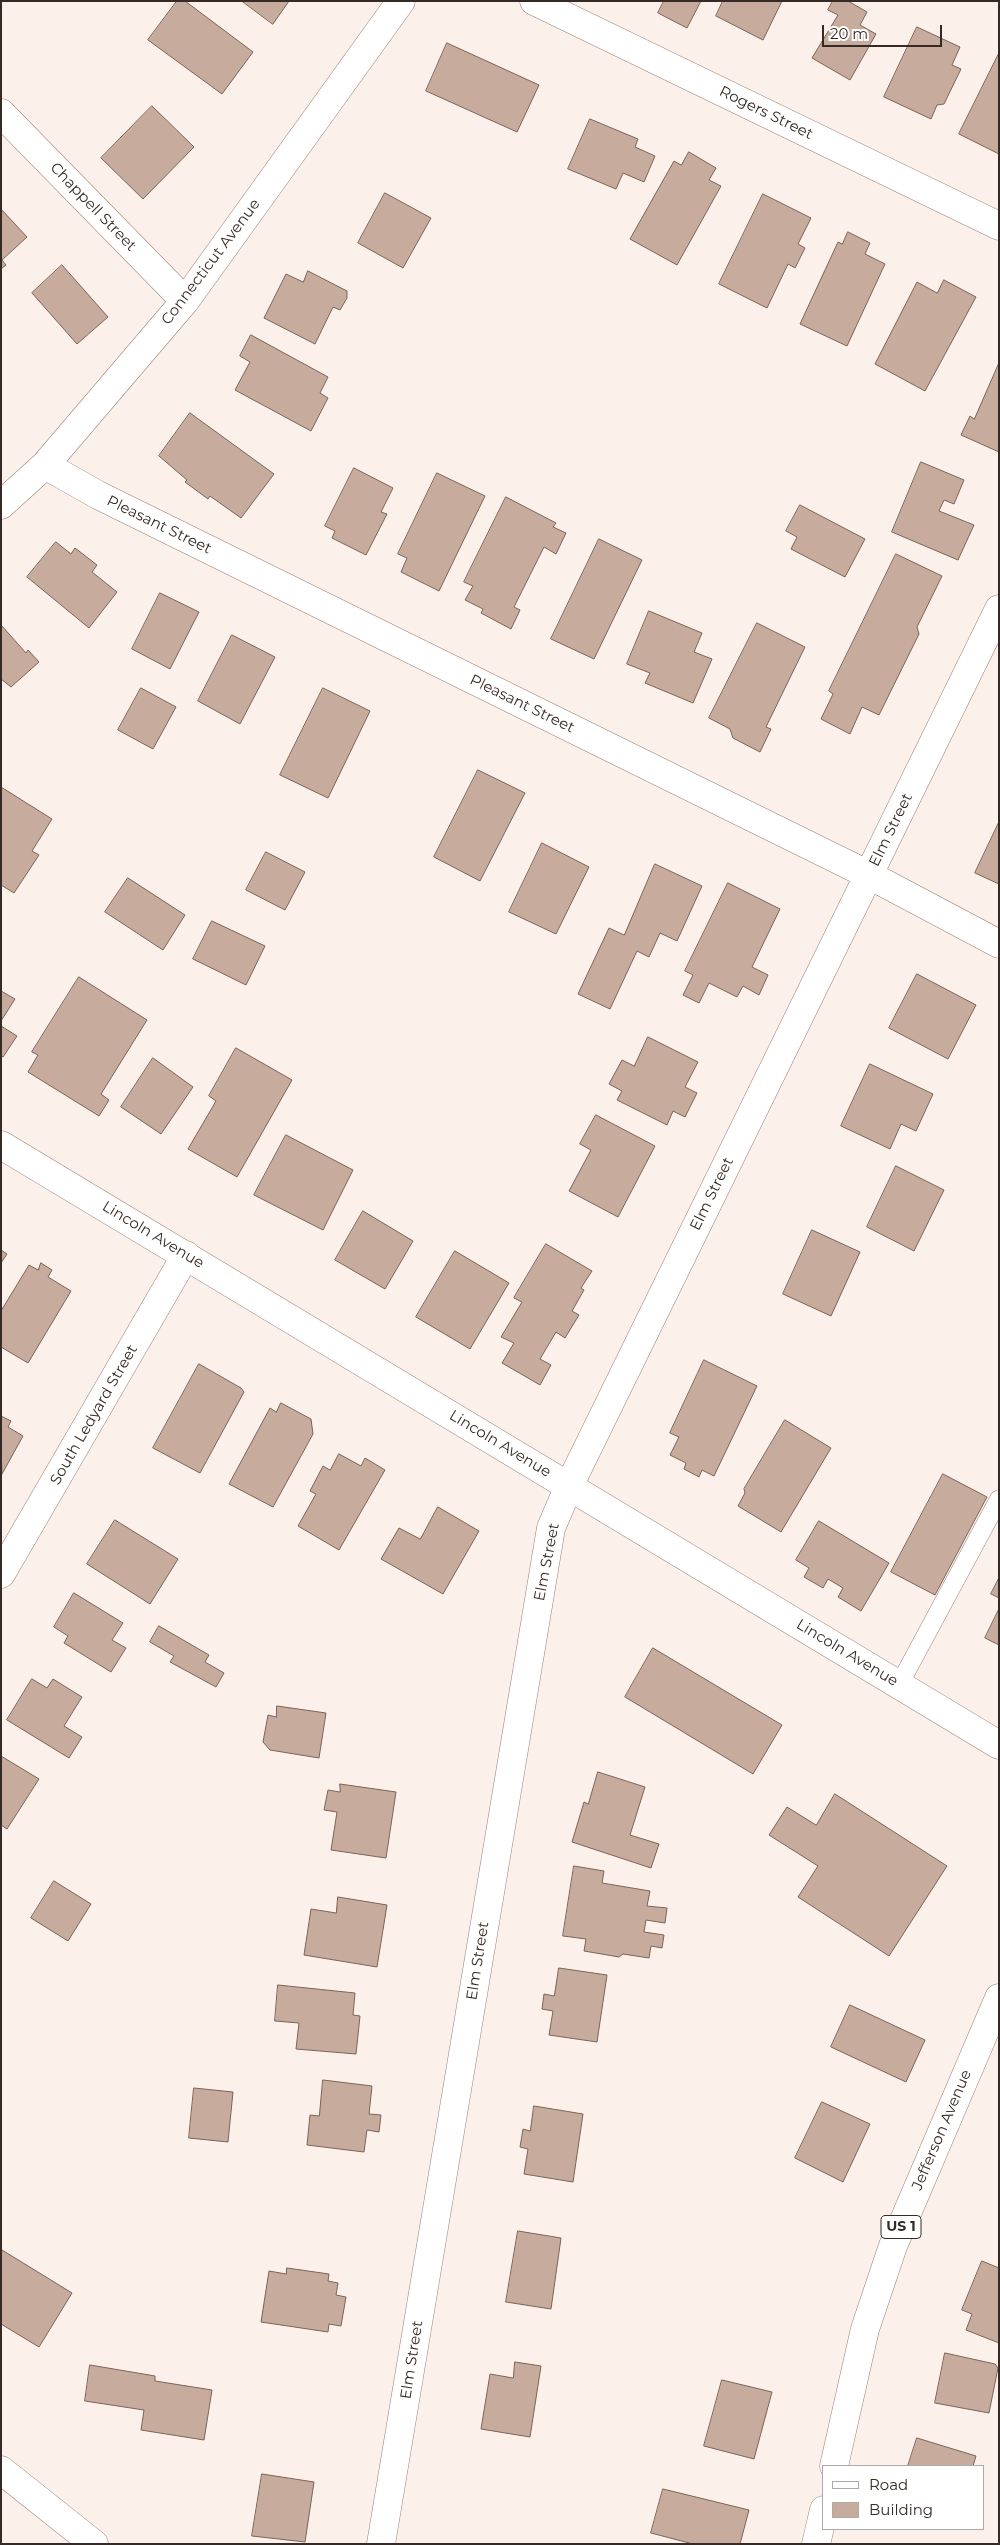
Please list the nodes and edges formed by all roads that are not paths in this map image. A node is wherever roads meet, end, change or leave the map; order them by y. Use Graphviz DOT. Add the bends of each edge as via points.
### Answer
graph roads {
  1 [pos="401,1"];
  2 [pos="534,1"];
  3 [pos="1,113"];
  4 [pos="999,226"];
  5 [pos="185,300"];
  6 [pos="45,465"];
  7 [pos="1,505"];
  8 [pos="999,609"];
  9 [pos="869,875"];
  10 [pos="999,944"];
  11 [pos="1,1145"];
  12 [pos="186,1255"];
  13 [pos="569,1486"];
  14 [pos="999,1499"];
  15 [pos="1,1574"];
  16 [pos="899,1685"];
  17 [pos="999,1745"];
  18 [pos="999,1998"];
  19 [pos="834,2465"];
  20 [pos="1,2470"];
  21 [pos="822,2518"];
  22 [pos="94,2544"];
  23 [pos="381,2544"];
  24 [pos="816,2544"];
  1 -- 5 [label="street, Connecticut Avenue"];
  2 -- 4 [label="street, Rogers Street"];
  3 -- 5 [label="street, Chappell Street"];
  5 -- 6 [label="street, Connecticut Avenue"];
  6 -- 7 [label="street, Connecticut Avenue"];
  6 -- 9 [label="street, Pleasant Street" via="98,495"];
  8 -- 9 [label="street, Elm Street"];
  9 -- 10 [label="street, Pleasant Street"];
  9 -- 13 [label="street, Elm Street"];
  11 -- 12 [label="street, Lincoln Avenue"];
  12 -- 13 [label="street, Lincoln Avenue"];
  12 -- 15 [label="street, South Ledyard Street"];
  13 -- 16 [label="street, Lincoln Avenue"];
  13 -- 23 [label="street, Elm Street" via="551,1528"];
  14 -- 16 [label="lane"];
  16 -- 17 [label="street, Lincoln Avenue"];
  18 -- 19 [label="street, Jefferson Avenue / US 1" via="893,2246 865,2329"];
  20 -- 22 [label="street"];
  21 -- 24 [label="street"];
}
